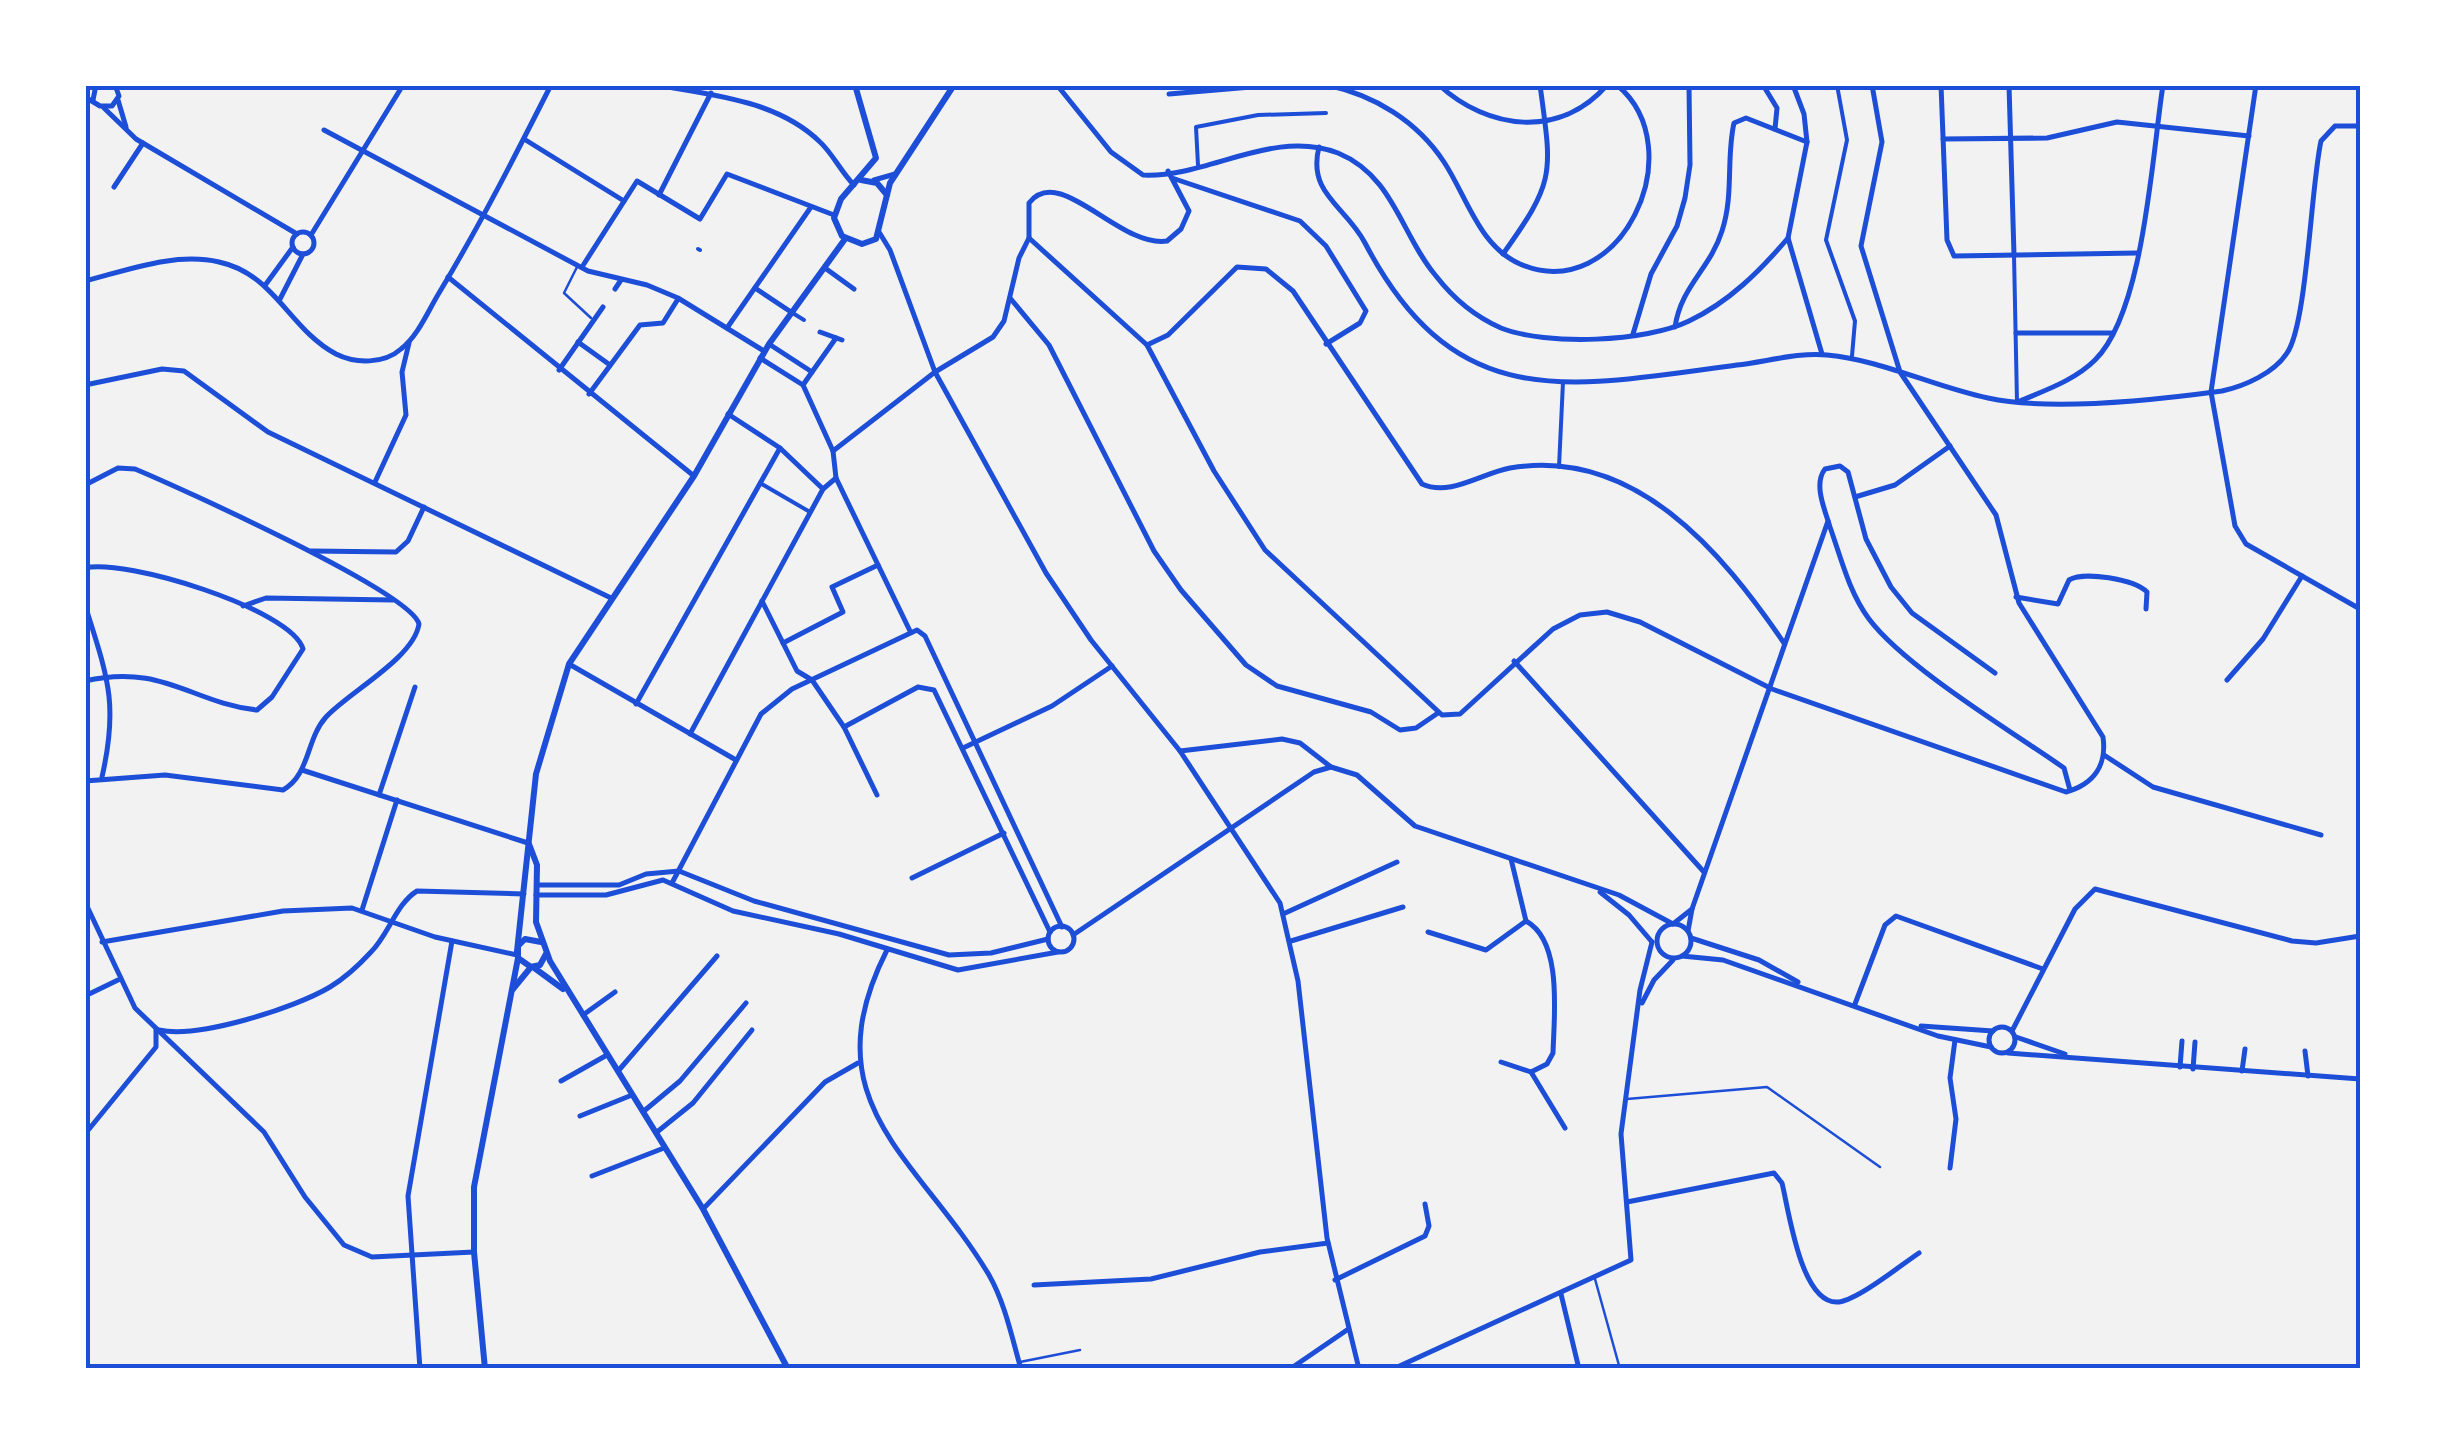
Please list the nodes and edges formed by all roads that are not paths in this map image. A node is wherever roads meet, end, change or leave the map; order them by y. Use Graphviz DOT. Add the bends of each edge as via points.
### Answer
graph roads {
  1 [pos="115,85"];
  2 [pos="403,85"];
  3 [pos="551,85"];
  4 [pos="656,85"];
  5 [pos="855,85"];
  6 [pos="954,85"];
  7 [pos="1058,85"];
  8 [pos="1275,85"];
  9 [pos="1327,85"];
  10 [pos="1439,85"];
  11 [pos="1540,85"];
  12 [pos="1607,85"];
  13 [pos="1618,85"];
  14 [pos="1689,85"];
  15 [pos="1763,85"];
  16 [pos="1793,85"];
  17 [pos="1837,85"];
  18 [pos="1872,85"];
  19 [pos="1941,85"];
  20 [pos="2009,85"];
  21 [pos="2163,85"];
  22 [pos="2256,85"];
  23 [pos="95,86"];
  24 [pos="1242,87"];
  25 [pos="85,93"];
  26 [pos="711,93"];
  27 [pos="1169,94"];
  28 [pos="94,100"];
  29 [pos="118,100"];
  30 [pos="104,108"];
  31 [pos="1326,112"];
  32 [pos="1545,121"];
  33 [pos="2157,123"];
  34 [pos="2360,126"];
  35 [pos="1774,129"];
  36 [pos="324,130"];
  37 [pos="130,134"];
  38 [pos="2248,136"];
  39 [pos="524,139"];
  40 [pos="2010,139"];
  41 [pos="1943,140"];
  42 [pos="1807,142"];
  43 [pos="142,143"];
  44 [pos="1319,148"];
  45 [pos="364,151"];
  46 [pos="1198,165"];
  47 [pos="895,174"];
  48 [pos="1170,175"];
  49 [pos="870,180"];
  50 [pos="857,183"];
  51 [pos="114,187"];
  52 [pos="659,195"];
  53 [pos="887,195"];
  54 [pos="624,200"];
  55 [pos="812,207"];
  56 [pos="834,215"];
  57 [pos="485,217"];
  58 [pos="878,232"];
  59 [pos="297,234"];
  60 [pos="311,235"];
  61 [pos="1030,238"];
  62 [pos="1788,238"];
  63 [pos="846,239"];
  64 [pos="293,248"];
  65 [pos="2137,252"];
  66 [pos="303,254"];
  67 [pos="1503,254"];
  68 [pos="2014,255"];
  69 [pos="580,267"];
  70 [pos="825,268"];
  71 [pos="448,277"];
  72 [pos="85,280"];
  73 [pos="621,280"];
  74 [pos="266,284"];
  75 [pos="752,286"];
  76 [pos="854,289"];
  77 [pos="615,290"];
  78 [pos="678,298"];
  79 [pos="1010,298"];
  80 [pos="280,299"];
  81 [pos="602,307"];
  82 [pos="791,312"];
  83 [pos="594,320"];
  84 [pos="804,320"];
  85 [pos="1675,327"];
  86 [pos="726,328"];
  87 [pos="820,332"];
  88 [pos="2016,333"];
  89 [pos="2115,333"];
  90 [pos="1632,334"];
  91 [pos="410,340"];
  92 [pos="578,342"];
  93 [pos="1326,344"];
  94 [pos="1147,345"];
  95 [pos="764,351"];
  96 [pos="1822,354"];
  97 [pos="1851,360"];
  98 [pos="610,365"];
  99 [pos="559,370"];
  100 [pos="812,372"];
  101 [pos="935,372"];
  102 [pos="1900,372"];
  103 [pos="1563,382"];
  104 [pos="85,385"];
  105 [pos="803,385"];
  106 [pos="2211,392"];
  107 [pos="589,394"];
  108 [pos="2018,402"];
  109 [pos="728,414"];
  110 [pos="1950,446"];
  111 [pos="780,448"];
  112 [pos="833,451"];
  113 [pos="1558,468"];
  114 [pos="694,476"];
  115 [pos="836,478"];
  116 [pos="375,482"];
  117 [pos="760,484"];
  118 [pos="85,485"];
  119 [pos="822,489"];
  120 [pos="1855,497"];
  121 [pos="424,506"];
  122 [pos="810,512"];
  123 [pos="1828,521"];
  124 [pos="308,550"];
  125 [pos="878,565"];
  126 [pos="85,568"];
  127 [pos="2302,576"];
  128 [pos="2016,597"];
  129 [pos="611,598"];
  130 [pos="398,600"];
  131 [pos="762,601"];
  132 [pos="85,604"];
  133 [pos="243,606"];
  134 [pos="2360,609"];
  135 [pos="2146,610"];
  136 [pos="910,632"];
  137 [pos="783,643"];
  138 [pos="1784,644"];
  139 [pos="1514,661"];
  140 [pos="570,664"];
  141 [pos="1112,666"];
  142 [pos="1995,673"];
  143 [pos="108,676"];
  144 [pos="85,680"];
  145 [pos="812,680"];
  146 [pos="2228,680"];
  147 [pos="415,687"];
  148 [pos="1772,689"];
  149 [pos="636,704"];
  150 [pos="1438,712"];
  151 [pos="844,727"];
  152 [pos="690,734"];
  153 [pos="976,742"];
  154 [pos="963,748"];
  155 [pos="1180,751"];
  156 [pos="2104,755"];
  157 [pos="737,761"];
  158 [pos="1331,767"];
  159 [pos="302,770"];
  160 [pos="102,778"];
  161 [pos="85,781"];
  162 [pos="2070,790"];
  163 [pos="379,794"];
  164 [pos="877,795"];
  165 [pos="397,800"];
  166 [pos="1233,828"];
  167 [pos="1004,833"];
  168 [pos="2321,836"];
  169 [pos="528,843"];
  170 [pos="1511,859"];
  171 [pos="1396,862"];
  172 [pos="678,871"];
  173 [pos="1704,872"];
  174 [pos="912,878"];
  175 [pos="672,883"];
  176 [pos="536,886"];
  177 [pos="524,890"];
  178 [pos="1598,890"];
  179 [pos="536,895"];
  180 [pos="85,902"];
  181 [pos="1403,907"];
  182 [pos="1692,909"];
  183 [pos="362,910"];
  184 [pos="1283,914"];
  185 [pos="1526,921"];
  186 [pos="394,922"];
  187 [pos="1674,924"];
  188 [pos="1062,927"];
  189 [pos="1428,932"];
  190 [pos="1690,934"];
  191 [pos="1072,935"];
  192 [pos="1049,936"];
  193 [pos="2360,936"];
  194 [pos="452,941"];
  195 [pos="1290,941"];
  196 [pos="102,942"];
  197 [pos="1654,942"];
  198 [pos="545,949"];
  199 [pos="886,950"];
  200 [pos="1058,952"];
  201 [pos="517,954"];
  202 [pos="717,956"];
  203 [pos="1679,957"];
  204 [pos="532,967"];
  205 [pos="2043,969"];
  206 [pos="118,980"];
  207 [pos="1800,984"];
  208 [pos="568,992"];
  209 [pos="616,992"];
  210 [pos="510,994"];
  211 [pos="85,996"];
  212 [pos="746,1003"];
  213 [pos="1855,1004"];
  214 [pos="1640,1006"];
  215 [pos="582,1015"];
  216 [pos="1918,1026"];
  217 [pos="156,1030"];
  218 [pos="752,1030"];
  219 [pos="1993,1030"];
  220 [pos="2014,1034"];
  221 [pos="1955,1040"];
  222 [pos="2182,1041"];
  223 [pos="2195,1042"];
  224 [pos="1991,1048"];
  225 [pos="2245,1049"];
  226 [pos="2305,1052"];
  227 [pos="2008,1053"];
  228 [pos="608,1054"];
  229 [pos="2065,1054"];
  230 [pos="1501,1062"];
  231 [pos="858,1063"];
  232 [pos="2180,1068"];
  233 [pos="2193,1069"];
  234 [pos="619,1070"];
  235 [pos="1531,1072"];
  236 [pos="2242,1072"];
  237 [pos="2308,1076"];
  238 [pos="2360,1079"];
  239 [pos="562,1080"];
  240 [pos="634,1094"];
  241 [pos="1626,1100"];
  242 [pos="644,1110"];
  243 [pos="580,1116"];
  244 [pos="1565,1128"];
  245 [pos="657,1132"];
  246 [pos="85,1134"];
  247 [pos="666,1147"];
  248 [pos="1880,1167"];
  249 [pos="1950,1168"];
  250 [pos="592,1176"];
  251 [pos="1627,1202"];
  252 [pos="1425,1204"];
  253 [pos="703,1209"];
  254 [pos="1328,1243"];
  255 [pos="474,1252"];
  256 [pos="1919,1253"];
  257 [pos="409,1255"];
  258 [pos="1595,1278"];
  259 [pos="1335,1280"];
  260 [pos="1034,1286"];
  261 [pos="1561,1294"];
  262 [pos="1347,1330"];
  263 [pos="1080,1350"];
  264 [pos="1020,1366"];
  265 [pos="420,1369"];
  266 [pos="485,1369"];
  267 [pos="788,1369"];
  268 [pos="1290,1369"];
  269 [pos="1359,1369"];
  270 [pos="1392,1369"];
  271 [pos="1579,1369"];
  272 [pos="1620,1369"];
  1 -- 29 [label="street"];
  2 -- 45 [label="street"];
  3 -- 39 [label="street"];
  4 -- 26 [label="street"];
  5 -- 50 [label="main road" via="876,155"];
  6 -- 47 [label="main road"];
  7 -- 48 [label="street" via="1124,164 1143,175"];
  8 -- 24 [label="street"];
  9 -- 67 [label="street" via="1374,100 1418,131"];
  10 -- 32 [label="street" via="1484,116"];
  11 -- 32 [label="street"];
  12 -- 32 [label="street" via="1579,109"];
  13 -- 67 [label="street" via="1639,110 1651,150 1645,190 1624,231 1600,257 1576,269 1537,268"];
  14 -- 90 [label="street" via="1686,198"];
  15 -- 35 [label="street" via="1778,108"];
  16 -- 42 [label="street"];
  17 -- 97 [label="street" via="1847,140 1826,240 1855,321"];
  18 -- 102 [label="street" via="1882,142 1861,246"];
  19 -- 41 [label="street"];
  20 -- 40 [label="street"];
  21 -- 33 [label="street"];
  22 -- 38 [label="street"];
  23 -- 25 [label="street"];
  23 -- 28 [label="street"];
  24 -- 27 [label="street"];
  25 -- 28 [label="street"];
  26 -- 50 [label="street" via="810,133"];
  26 -- 52 [label="street"];
  28 -- 30 [label="street"];
  29 -- 30 [label="street"];
  29 -- 37 [label="street"];
  30 -- 37 [label="street"];
  31 -- 46 [label="street" via="1196,127"];
  32 -- 67 [label="street" via="1542,197"];
  33 -- 38 [label="street"];
  33 -- 40 [label="street" via="2111,122"];
  33 -- 65 [label="street"];
  34 -- 106 [label="street" via="2335,126 2320,144 2289,351 2257,378"];
  35 -- 42 [label="street"];
  35 -- 85 [label="street" via="1744,118 1732,125 1726,216 1708,262 1680,298"];
  36 -- 45 [label="street"];
  37 -- 43 [label="street"];
  38 -- 106 [label="street"];
  39 -- 54 [label="street"];
  39 -- 57 [label="street"];
  40 -- 41 [label="street"];
  40 -- 68 [label="street"];
  41 -- 68 [label="street" via="1952,254"];
  42 -- 62 [label="street"];
  43 -- 51 [label="street"];
  43 -- 59 [label="street"];
  44 -- 46 [label="street" via="1282,147"];
  44 -- 90 [label="street" via="1350,159 1375,179 1433,273 1486,320 1543,336"];
  44 -- 103 [label="street" via="1318,182 1353,222 1414,319 1485,367"];
  45 -- 57 [label="street"];
  45 -- 60 [label="street"];
  46 -- 48 [label="street"];
  47 -- 49 [label="street"];
  47 -- 53 [label="main road"];
  48 -- 61 [label="street" via="1189,211 1167,241 1123,232 1053,190 1029,204"];
  48 -- 93 [label="street" via="1292,217 1316,234 1366,312"];
  49 -- 50 [label="main road"];
  49 -- 53 [label="main road"];
  50 -- 56 [label="main road"];
  52 -- 54 [label="street" via="637,182"];
  52 -- 55 [label="street" via="700,219 727,174"];
  53 -- 58 [label="main road"];
  54 -- 69 [label="street"];
  55 -- 56 [label="street"];
  55 -- 75 [label="street"];
  56 -- 63 [label="main road"];
  57 -- 69 [label="street"];
  57 -- 71 [label="street"];
  58 -- 63 [label="main road" via="869,243"];
  58 -- 101 [label="street"];
  59 -- 60 [label="street"];
  59 -- 64 [label="street"];
  60 -- 66 [label="street" via="314,246"];
  61 -- 79 [label="street" via="1018,258"];
  61 -- 94 [label="street"];
  62 -- 85 [label="street" via="1728,298"];
  62 -- 96 [label="street"];
  63 -- 70 [label="main road"];
  64 -- 66 [label="street"];
  64 -- 74 [label="street"];
  65 -- 68 [label="street"];
  65 -- 89 [label="street"];
  66 -- 80 [label="street"];
  68 -- 88 [label="street"];
  69 -- 73 [label="street"];
  69 -- 83 [label="lane" via="564,293"];
  70 -- 76 [label="street"];
  70 -- 82 [label="main road"];
  71 -- 91 [label="street"];
  71 -- 99 [label="street"];
  72 -- 74 [label="street" via="196,258 239,268"];
  73 -- 77 [label="street"];
  73 -- 78 [label="street"];
  74 -- 80 [label="street"];
  75 -- 82 [label="street"];
  75 -- 86 [label="street"];
  78 -- 86 [label="street"];
  78 -- 98 [label="street" via="663,323 640,324"];
  79 -- 101 [label="street" via="989,341"];
  79 -- 150 [label="street" via="1050,346 1158,557 1246,665 1277,686 1370,712 1400,730 1416,728"];
  80 -- 91 [label="street" via="314,339 343,357 383,359"];
  81 -- 83 [label="street"];
  82 -- 84 [label="street"];
  82 -- 95 [label="main road"];
  83 -- 92 [label="street"];
  85 -- 90 [label="street"];
  86 -- 95 [label="street"];
  87 -- 100 [label="street" via="839,339"];
  88 -- 89 [label="street"];
  88 -- 108 [label="street"];
  89 -- 108 [label="street" via="2083,370"];
  91 -- 116 [label="street" via="402,372 406,415"];
  92 -- 98 [label="street"];
  92 -- 99 [label="street"];
  93 -- 94 [label="street" via="1288,285 1248,264 1228,273 1165,338"];
  93 -- 113 [label="street" via="1408,470 1427,487 1446,488 1516,467"];
  94 -- 150 [label="street" via="1261,545"];
  95 -- 100 [label="street"];
  95 -- 105 [label="street"];
  95 -- 109 [label="main road"];
  96 -- 97 [label="street"];
  96 -- 103 [label="street"];
  97 -- 102 [label="street"];
  98 -- 107 [label="street"];
  99 -- 107 [label="street"];
  100 -- 105 [label="street"];
  101 -- 112 [label="street"];
  101 -- 141 [label="street" via="1046,573"];
  102 -- 108 [label="street"];
  102 -- 110 [label="street"];
  103 -- 113 [label="street"];
  104 -- 116 [label="street" via="162,369 184,371 260,427"];
  105 -- 112 [label="street"];
  106 -- 108 [label="street"];
  106 -- 127 [label="street" via="2236,532"];
  107 -- 114 [label="street"];
  109 -- 111 [label="street"];
  109 -- 114 [label="main road"];
  110 -- 120 [label="street" via="1895,485"];
  110 -- 128 [label="street" via="2002,528"];
  111 -- 117 [label="street"];
  111 -- 119 [label="street"];
  112 -- 115 [label="street"];
  113 -- 138 [label="street" via="1617,482 1678,518 1732,572"];
  114 -- 129 [label="main road"];
  115 -- 119 [label="street"];
  115 -- 125 [label="street"];
  116 -- 121 [label="street"];
  117 -- 122 [label="street"];
  117 -- 149 [label="street"];
  118 -- 124 [label="street" via="114,469 132,468"];
  119 -- 122 [label="street"];
  120 -- 123 [label="street" via="1851,476 1840,466 1825,469 1819,482"];
  120 -- 142 [label="street" via="1866,539 1903,602"];
  121 -- 124 [label="street" via="396,552"];
  121 -- 129 [label="street"];
  122 -- 131 [label="street"];
  123 -- 138 [label="street"];
  123 -- 162 [label="street" via="1854,594 1881,634 2064,768"];
  124 -- 130 [label="street"];
  125 -- 136 [label="street"];
  125 -- 137 [label="street" via="832,588 843,612"];
  126 -- 133 [label="street" via="136,569"];
  127 -- 134 [label="street"];
  127 -- 146 [label="street" via="2264,639"];
  128 -- 135 [label="street" via="2058,604 2069,580 2080,576 2142,587"];
  128 -- 156 [label="street" via="2100,728"];
  129 -- 140 [label="main road"];
  130 -- 133 [label="street" via="262,598"];
  130 -- 159 [label="street" via="417,616 418,632 325,718"];
  131 -- 137 [label="street"];
  131 -- 152 [label="street"];
  132 -- 143 [label="street"];
  133 -- 143 [label="street" via="292,631 302,645 298,662 261,708 152,679"];
  136 -- 145 [label="street"];
  136 -- 153 [label="street" via="919,631"];
  137 -- 145 [label="street" via="798,671"];
  138 -- 148 [label="street"];
  139 -- 148 [label="street" via="1568,621 1607,612 1632,618"];
  139 -- 150 [label="street" via="1460,714"];
  139 -- 173 [label="street"];
  140 -- 149 [label="street"];
  140 -- 169 [label="main road" via="542,748"];
  141 -- 153 [label="street" via="1052,706"];
  141 -- 155 [label="street"];
  143 -- 144 [label="street"];
  143 -- 160 [label="street" via="113,719"];
  145 -- 151 [label="street"];
  145 -- 157 [label="street" via="758,718"];
  147 -- 163 [label="street"];
  148 -- 162 [label="street" via="2049,789"];
  148 -- 173 [label="street"];
  149 -- 152 [label="street"];
  151 -- 154 [label="street" via="929,687"];
  151 -- 164 [label="street"];
  152 -- 157 [label="street"];
  153 -- 154 [label="street"];
  153 -- 188 [label="street"];
  154 -- 167 [label="street"];
  155 -- 158 [label="street" via="1288,740 1308,746"];
  155 -- 166 [label="street"];
  156 -- 162 [label="street" via="2092,779"];
  156 -- 168 [label="street" via="2152,788"];
  157 -- 172 [label="street"];
  158 -- 166 [label="street"];
  158 -- 170 [label="street" via="1356,775 1410,824"];
  159 -- 160 [label="street" via="277,792 173,775"];
  159 -- 163 [label="street"];
  160 -- 161 [label="street"];
  163 -- 165 [label="street"];
  165 -- 169 [label="street"];
  165 -- 183 [label="street"];
  166 -- 184 [label="street"];
  166 -- 191 [label="street"];
  167 -- 174 [label="street"];
  167 -- 192 [label="street"];
  169 -- 176 [label="main road"];
  169 -- 177 [label="main road"];
  170 -- 178 [label="street"];
  170 -- 185 [label="street"];
  171 -- 184 [label="street"];
  172 -- 175 [label="street"];
  172 -- 176 [label="street" via="613,886"];
  172 -- 192 [label="street" via="747,900 949,955 991,954"];
  173 -- 182 [label="street"];
  175 -- 179 [label="street" via="648,881 600,896"];
  175 -- 199 [label="street" via="733,910"];
  176 -- 177 [label="main road"];
  176 -- 179 [label="main road"];
  177 -- 186 [label="street" via="420,889"];
  177 -- 201 [label="main road"];
  178 -- 187 [label="street"];
  178 -- 197 [label="street"];
  179 -- 198 [label="main road"];
  180 -- 196 [label="street"];
  181 -- 195 [label="street"];
  182 -- 187 [label="street"];
  182 -- 190 [label="street"];
  183 -- 186 [label="street"];
  183 -- 196 [label="street" via="283,911"];
  184 -- 195 [label="street"];
  185 -- 189 [label="street" via="1486,950"];
  185 -- 235 [label="street" via="1546,941 1551,985 1552,1053"];
  186 -- 194 [label="street"];
  186 -- 217 [label="street" via="348,973 304,1000 193,1031"];
  187 -- 190 [label="street"];
  187 -- 197 [label="street"];
  188 -- 191 [label="street"];
  188 -- 192 [label="street"];
  190 -- 203 [label="street"];
  190 -- 207 [label="street"];
  191 -- 200 [label="street" via="1069,949"];
  192 -- 200 [label="street"];
  193 -- 205 [label="street" via="2292,941 2098,889 2077,905"];
  194 -- 201 [label="street"];
  194 -- 257 [label="street" via="411,1173"];
  195 -- 254 [label="street"];
  196 -- 206 [label="street"];
  197 -- 203 [label="street" via="1665,956"];
  197 -- 214 [label="street"];
  198 -- 201 [label="main road" via="530,938"];
  198 -- 204 [label="main road" via="543,961"];
  198 -- 208 [label="main road"];
  199 -- 200 [label="street" via="963,970"];
  199 -- 231 [label="street" via="862,1004"];
  201 -- 204 [label="main road"];
  201 -- 210 [label="main road"];
  202 -- 234 [label="street"];
  203 -- 207 [label="street" via="1712,958"];
  203 -- 214 [label="street" via="1654,980"];
  204 -- 208 [label="main road"];
  204 -- 210 [label="main road"];
  205 -- 213 [label="street" via="1896,916 1885,925"];
  205 -- 220 [label="street"];
  206 -- 211 [label="street"];
  206 -- 217 [label="street"];
  207 -- 213 [label="street"];
  208 -- 215 [label="main road"];
  209 -- 215 [label="street"];
  210 -- 255 [label="main road" via="478,1152"];
  212 -- 242 [label="street" via="680,1081"];
  213 -- 216 [label="street"];
  214 -- 241 [label="street"];
  215 -- 228 [label="main road"];
  216 -- 219 [label="street"];
  216 -- 221 [label="street"];
  217 -- 246 [label="street" via="156,1047"];
  217 -- 257 [label="street" via="264,1132 344,1245 367,1256"];
  218 -- 245 [label="street" via="696,1100"];
  219 -- 220 [label="street" via="2005,1027"];
  219 -- 224 [label="street"];
  220 -- 227 [label="street"];
  220 -- 229 [label="street"];
  221 -- 224 [label="street"];
  221 -- 249 [label="street"];
  222 -- 232 [label="street"];
  223 -- 233 [label="street"];
  224 -- 227 [label="street"];
  225 -- 236 [label="street"];
  226 -- 237 [label="street"];
  227 -- 229 [label="street"];
  228 -- 234 [label="main road"];
  228 -- 239 [label="street"];
  229 -- 232 [label="street"];
  230 -- 235 [label="street"];
  231 -- 253 [label="street" via="824,1082"];
  231 -- 264 [label="street" via="888,1132 992,1280"];
  232 -- 233 [label="street"];
  233 -- 236 [label="street"];
  234 -- 240 [label="main road"];
  235 -- 244 [label="street"];
  236 -- 237 [label="street"];
  237 -- 238 [label="street"];
  240 -- 242 [label="main road"];
  240 -- 243 [label="street"];
  241 -- 248 [label="lane" via="1768,1087"];
  241 -- 251 [label="street" via="1621,1147"];
  242 -- 245 [label="main road"];
  245 -- 247 [label="main road"];
  247 -- 250 [label="street"];
  247 -- 253 [label="main road"];
  251 -- 256 [label="street" via="1774,1173 1807,1280 1831,1301 1846,1300"];
  251 -- 258 [label="street" via="1632,1260"];
  252 -- 259 [label="street" via="1430,1226 1423,1238"];
  253 -- 267 [label="main road"];
  254 -- 259 [label="street"];
  254 -- 260 [label="street" via="1260,1252 1150,1280"];
  255 -- 257 [label="street"];
  255 -- 266 [label="main road"];
  257 -- 265 [label="street"];
  258 -- 261 [label="street"];
  258 -- 272 [label="lane"];
  259 -- 262 [label="street"];
  261 -- 270 [label="street"];
  261 -- 271 [label="street"];
  262 -- 268 [label="street"];
  262 -- 269 [label="street"];
  263 -- 264 [label="lane"];
}
